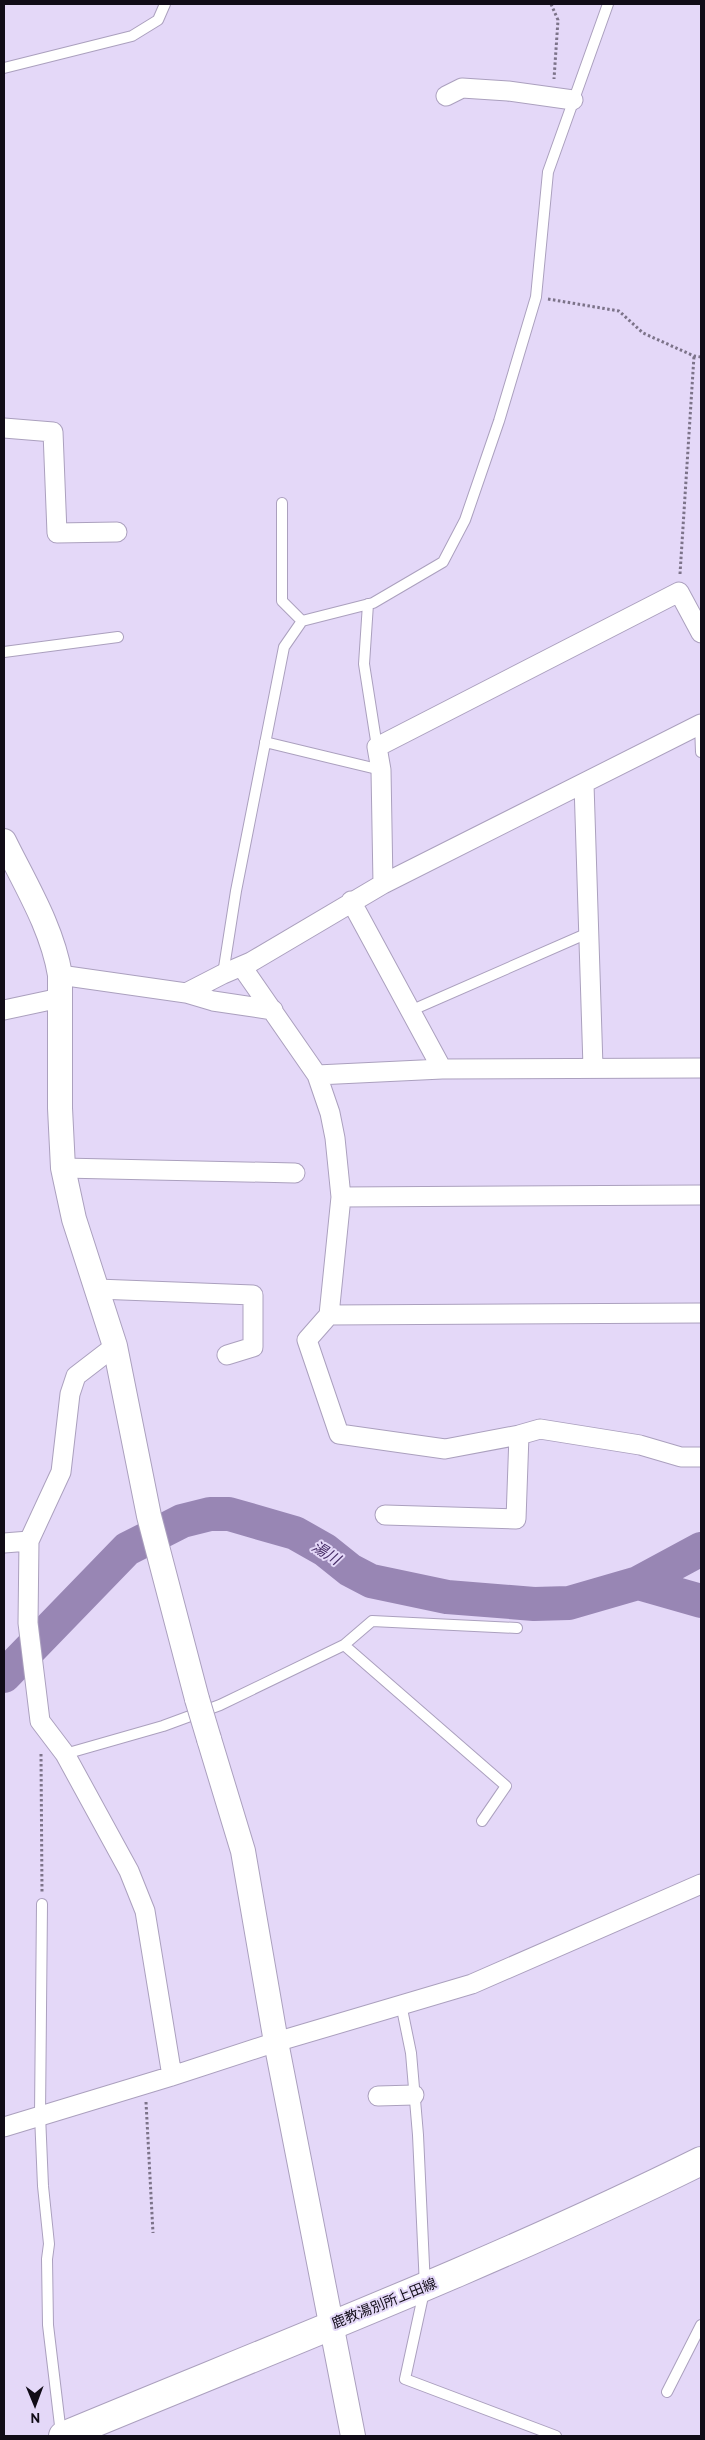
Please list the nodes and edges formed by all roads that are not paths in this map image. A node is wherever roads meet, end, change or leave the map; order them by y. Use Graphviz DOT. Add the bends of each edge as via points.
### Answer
graph roads {
  1 [pos="165,4"];
  2 [pos="608,4"];
  3 [pos="4,68"];
  4 [pos="446,96"];
  5 [pos="574,100"];
  6 [pos="4,428"];
  7 [pos="282,503"];
  8 [pos="117,532"];
  9 [pos="368,604"];
  10 [pos="302,621"];
  11 [pos="701,632"];
  12 [pos="118,637"];
  13 [pos="4,652"];
  14 [pos="701,724"];
  15 [pos="265,742"];
  16 [pos="377,747"];
  17 [pos="701,752"];
  18 [pos="381,770"];
  19 [pos="584,784"];
  20 [pos="4,841"];
  21 [pos="383,884"];
  22 [pos="351,901"];
  23 [pos="588,933"];
  24 [pos="242,967"];
  25 [pos="223,974"];
  26 [pos="60,986"];
  27 [pos="186,993"];
  28 [pos="4,1010"];
  29 [pos="273,1010"];
  30 [pos="410,1011"];
  31 [pos="593,1067"];
  32 [pos="701,1068"];
  33 [pos="442,1069"];
  34 [pos="317,1075"];
  35 [pos="63,1168"];
  36 [pos="295,1173"];
  37 [pos="701,1195"];
  38 [pos="341,1197"];
  39 [pos="96,1289"];
  40 [pos="701,1313"];
  41 [pos="329,1315"];
  42 [pos="115,1346"];
  43 [pos="227,1355"];
  44 [pos="519,1435"];
  45 [pos="701,1456"];
  46 [pos="385,1516"];
  47 [pos="29,1541"];
  48 [pos="4,1543"];
  49 [pos="517,1628"];
  50 [pos="344,1645"];
  51 [pos="65,1754"];
  52 [pos="482,1821"];
  53 [pos="701,1884"];
  54 [pos="42,1904"];
  55 [pos="401,2004"];
  56 [pos="276,2042"];
  57 [pos="172,2076"];
  58 [pos="414,2094"];
  59 [pos="378,2096"];
  60 [pos="40,2115"];
  61 [pos="4,2127"];
  62 [pos="701,2161"];
  63 [pos="426,2287"];
  64 [pos="331,2325"];
  65 [pos="701,2326"];
  66 [pos="667,2392"];
  67 [pos="63,2436"];
  68 [pos="353,2436"];
  69 [pos="556,2436"];
  1 -- 3 [label="lane" via="158,20 132,36"];
  2 -- 5 [label="lane"];
  4 -- 5 [label="street" via="462,88"];
  5 -- 9 [label="lane" via="548,172 536,297 499,422 465,520 443,562"];
  6 -- 8 [label="street" via="53,432 57,533"];
  7 -- 10 [label="lane" via="282,601"];
  9 -- 10 [label="lane"];
  9 -- 16 [label="lane" via="364,664"];
  10 -- 15 [label="lane" via="284,647"];
  11 -- 16 [label="street" via="679,592"];
  12 -- 13 [label="lane"];
  14 -- 17 [label="lane"];
  14 -- 19 [label="street"];
  15 -- 18 [label="lane"];
  15 -- 25 [label="lane"];
  16 -- 18 [label="street"];
  18 -- 21 [label="street"];
  19 -- 21 [label="street"];
  19 -- 23 [label="street"];
  20 -- 26 [label="street" via="51,936"];
  21 -- 22 [label="street"];
  22 -- 24 [label="street"];
  22 -- 30 [label="street"];
  23 -- 30 [label="lane"];
  23 -- 31 [label="street"];
  24 -- 25 [label="street"];
  24 -- 29 [label="street"];
  25 -- 27 [label="street"];
  26 -- 27 [label="street"];
  26 -- 28 [label="street"];
  26 -- 35 [label="street"];
  27 -- 29 [label="street" via="213,1001"];
  29 -- 34 [label="street"];
  30 -- 33 [label="street"];
  31 -- 32 [label="street"];
  31 -- 33 [label="street"];
  33 -- 34 [label="street"];
  34 -- 38 [label="street" via="332,1121"];
  35 -- 36 [label="street"];
  35 -- 39 [label="street" via="74,1219"];
  37 -- 38 [label="street"];
  38 -- 41 [label="street"];
  39 -- 42 [label="street"];
  39 -- 43 [label="street" via="253,1295 253,1347"];
  40 -- 41 [label="street"];
  41 -- 44 [label="street" via="307,1340 339,1434 445,1449"];
  42 -- 47 [label="street" via="76,1376 70,1394 61,1472"];
  42 -- 56 [label="street, bridge" via="163,1573 243,1851"];
  44 -- 45 [label="street" via="540,1429 640,1445 681,1457"];
  44 -- 46 [label="street" via="516,1519"];
  47 -- 48 [label="street"];
  47 -- 51 [label="street" via="28,1623 40,1720"];
  49 -- 50 [label="lane" via="372,1622"];
  50 -- 51 [label="lane" via="220,1705 163,1726"];
  50 -- 52 [label="lane" via="506,1786"];
  51 -- 57 [label="street" via="129,1871 145,1911"];
  53 -- 55 [label="street" via="472,1984"];
  54 -- 60 [label="lane"];
  55 -- 56 [label="street"];
  55 -- 58 [label="lane"];
  56 -- 57 [label="street"];
  56 -- 64 [label="street"];
  57 -- 60 [label="street"];
  58 -- 59 [label="street"];
  58 -- 63 [label="lane"];
  60 -- 61 [label="street"];
  60 -- 67 [label="lane" via="49,2244 48,2326"];
  62 -- 63 [label="main road, 鹿教湯別所上田線" via="537,2239"];
  63 -- 64 [label="main road, 鹿教湯別所上田線"];
  63 -- 69 [label="lane" via="405,2379"];
  64 -- 67 [label="main road, 鹿教湯別所上田線"];
  64 -- 68 [label="street"];
  65 -- 66 [label="lane"];
}
